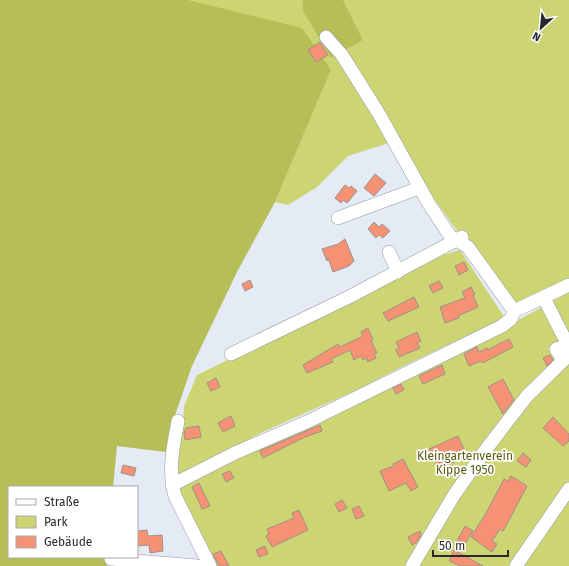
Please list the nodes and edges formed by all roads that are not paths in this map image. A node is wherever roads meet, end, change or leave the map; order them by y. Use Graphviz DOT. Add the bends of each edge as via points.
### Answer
graph roads {
  1 [pos="326,37"];
  2 [pos="419,188"];
  3 [pos="338,218"];
  4 [pos="460,238"];
  5 [pos="389,252"];
  6 [pos="398,272"];
  7 [pos="569,285"];
  8 [pos="547,304"];
  9 [pos="514,311"];
  10 [pos="567,351"];
  11 [pos="231,354"];
  12 [pos="178,421"];
  13 [pos="172,485"];
  14 [pos="569,489"];
  15 [pos="111,560"];
  16 [pos="197,566"];
  17 [pos="210,566"];
  18 [pos="412,566"];
  19 [pos="516,566"];
  1 -- 2 [label="lane" via="342,55 379,114"];
  2 -- 3 [label="lane"];
  2 -- 4 [label="lane" via="450,236"];
  4 -- 6 [label="lane"];
  4 -- 9 [label="lane"];
  5 -- 6 [label="lane"];
  6 -- 11 [label="lane"];
  7 -- 9 [label="lane"];
  8 -- 10 [label="lane"];
  9 -- 13 [label="lane" via="502,326"];
  10 -- 18 [label="lane" via="527,396 487,448 454,495"];
  12 -- 13 [label="lane" via="172,451"];
  13 -- 17 [label="lane"];
  14 -- 19 [label="lane"];
  15 -- 16 [label="lane"];
}
